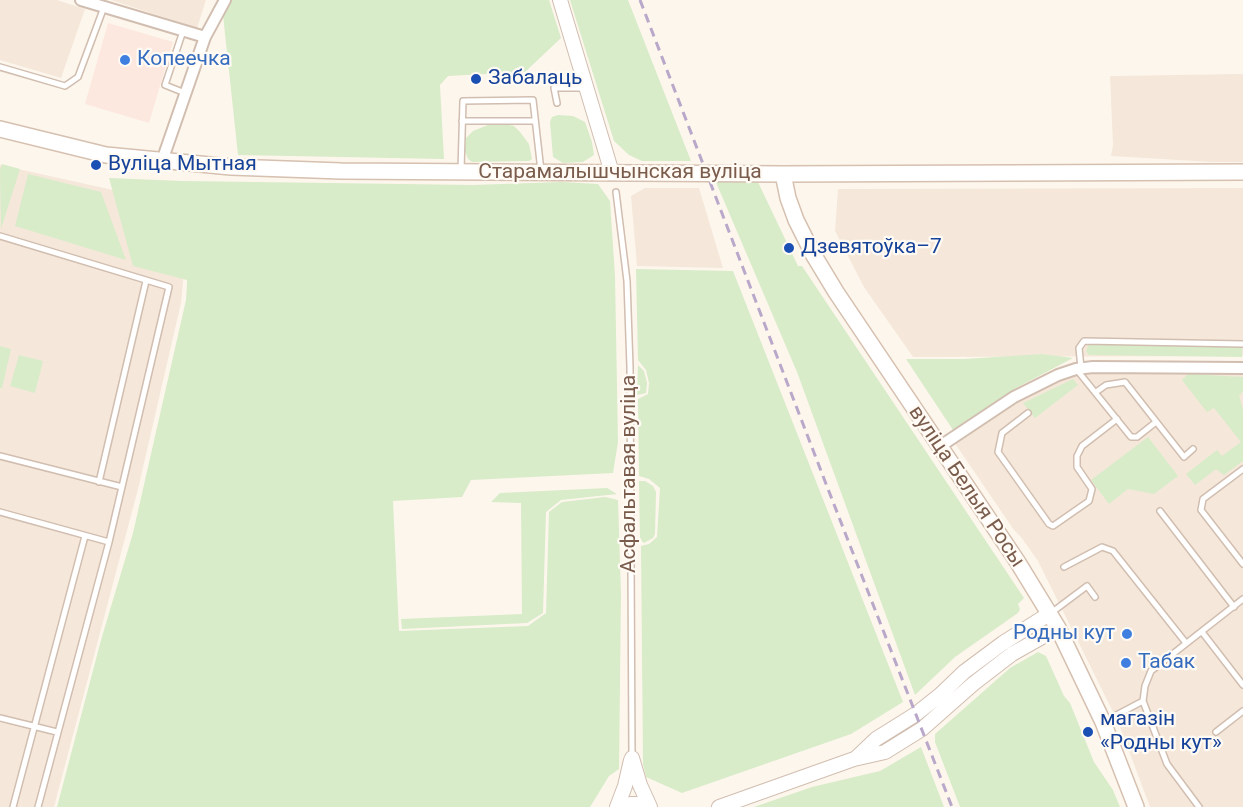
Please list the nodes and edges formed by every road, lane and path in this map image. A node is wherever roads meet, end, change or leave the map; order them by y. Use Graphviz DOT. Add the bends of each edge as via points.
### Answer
graph roads {
  1 [pos="81,0"];
  2 [pos="225,0"];
  3 [pos="560,0"];
  4 [pos="104,7"];
  5 [pos="183,31"];
  6 [pos="206,37"];
  7 [pos="0,67"];
  8 [pos="587,88"];
  9 [pos="185,93"];
  10 [pos="557,103"];
  11 [pos="462,121"];
  12 [pos="535,121"];
  13 [pos="1,132"];
  14 [pos="162,161"];
  15 [pos="541,172"];
  16 [pos="1243,172"];
  17 [pos="461,173"];
  18 [pos="612,173"];
  19 [pos="783,174"];
  20 [pos="616,192"];
  21 [pos="0,236"];
  22 [pos="146,281"];
  23 [pos="1243,344"];
  24 [pos="1243,368"];
  25 [pos="1078,369"];
  26 [pos="1096,392"];
  27 [pos="1028,413"];
  28 [pos="1117,419"];
  29 [pos="1156,422"];
  30 [pos="939,447"];
  31 [pos="1193,449"];
  32 [pos="0,456"];
  33 [pos="1243,469"];
  34 [pos="99,482"];
  35 [pos="122,488"];
  36 [pos="1160,511"];
  37 [pos="0,512"];
  38 [pos="85,536"];
  39 [pos="110,542"];
  40 [pos="1243,564"];
  41 [pos="1064,567"];
  42 [pos="1095,597"];
  43 [pos="1243,599"];
  44 [pos="1234,607"];
  45 [pos="1049,614"];
  46 [pos="1058,628"];
  47 [pos="1202,632"];
  48 [pos="1186,643"];
  49 [pos="1243,685"];
  50 [pos="1143,701"];
  51 [pos="1243,711"];
  52 [pos="0,718"];
  53 [pos="1103,722"];
  54 [pos="34,726"];
  55 [pos="57,732"];
  56 [pos="1216,732"];
  57 [pos="632,758"];
  58 [pos="855,759"];
  59 [pos="13,807"];
  60 [pos="38,807"];
  61 [pos="617,807"];
  62 [pos="622,807"];
  63 [pos="650,807"];
  64 [pos="719,807"];
  65 [pos="1136,807"];
  66 [pos="1199,807"];
  1 -- 4 [label="street"];
  2 -- 6 [label="street"];
  3 -- 8 [label="street"];
  4 -- 5 [label="street"];
  4 -- 7 [label="lane" via="78,77 64,86"];
  5 -- 6 [label="street"];
  5 -- 9 [label="lane" via="165,85"];
  6 -- 9 [label="street"];
  8 -- 10 [label="lane" via="554,88"];
  8 -- 18 [label="street"];
  9 -- 14 [label="street"];
  11 -- 12 [label="lane"];
  11 -- 12 [label="lane" via="463,101 533,100"];
  11 -- 17 [label="lane"];
  12 -- 15 [label="lane"];
  13 -- 14 [label="main road, Старамалышчынская вуліца" via="106,155"];
  14 -- 17 [label="main road, Старамалышчынская вуліца" via="245,168"];
  15 -- 17 [label="main road, Старамалышчынская вуліца"];
  15 -- 18 [label="main road, Старамалышчынская вуліца"];
  16 -- 19 [label="main road, Старамалышчынская вуліца"];
  18 -- 19 [label="main road, Старамалышчынская вуліца"];
  19 -- 30 [label="main road, вуліца Белыя Росы" via="788,198 813,254"];
  20 -- 57 [label="lane, Асфальтавая вуліца" via="627,281 629,345"];
  21 -- 22 [label="lane"];
  22 -- 34 [label="lane"];
  22 -- 35 [label="lane" via="169,287"];
  23 -- 25 [label="lane" via="1084,341 1079,348"];
  24 -- 25 [label="street"];
  25 -- 26 [label="lane"];
  25 -- 30 [label="street" via="1014,397"];
  26 -- 28 [label="lane"];
  26 -- 29 [label="lane" via="1106,385 1125,382"];
  27 -- 28 [label="lane" via="1002,433 998,452 1053,526 1089,501 1092,489 1077,467 1077,456 1082,446"];
  28 -- 29 [label="lane" via="1131,437 1137,437"];
  29 -- 31 [label="lane" via="1184,457"];
  30 -- 45 [label="main road, вуліца Белыя Росы"];
  32 -- 34 [label="lane"];
  33 -- 40 [label="lane" via="1203,499 1201,510"];
  34 -- 35 [label="lane"];
  35 -- 39 [label="lane"];
  36 -- 44 [label="lane"];
  37 -- 38 [label="lane"];
  38 -- 39 [label="lane"];
  38 -- 54 [label="lane"];
  39 -- 55 [label="lane"];
  41 -- 48 [label="lane" via="1102,547 1113,551"];
  42 -- 45 [label="lane" via="1087,586"];
  43 -- 44 [label="lane"];
  44 -- 47 [label="lane"];
  45 -- 46 [label="main road, вуліца Белыя Росы"];
  45 -- 58 [label="street" via="964,672 940,695"];
  46 -- 53 [label="main road, вуліца Белыя Росы"];
  46 -- 58 [label="street" via="1012,654 922,729 885,752"];
  47 -- 48 [label="lane"];
  47 -- 49 [label="lane"];
  48 -- 50 [label="lane" via="1151,671"];
  50 -- 53 [label="lane"];
  50 -- 66 [label="lane" via="1167,764"];
  51 -- 56 [label="lane"];
  52 -- 54 [label="lane"];
  53 -- 65 [label="main road, вуліца Белыя Росы"];
  54 -- 55 [label="lane"];
  54 -- 59 [label="lane"];
  55 -- 60 [label="lane"];
  57 -- 61 [label="street"];
  57 -- 63 [label="street"];
  58 -- 64 [label="street"];
  62 -- 63 [label="street"];
}
